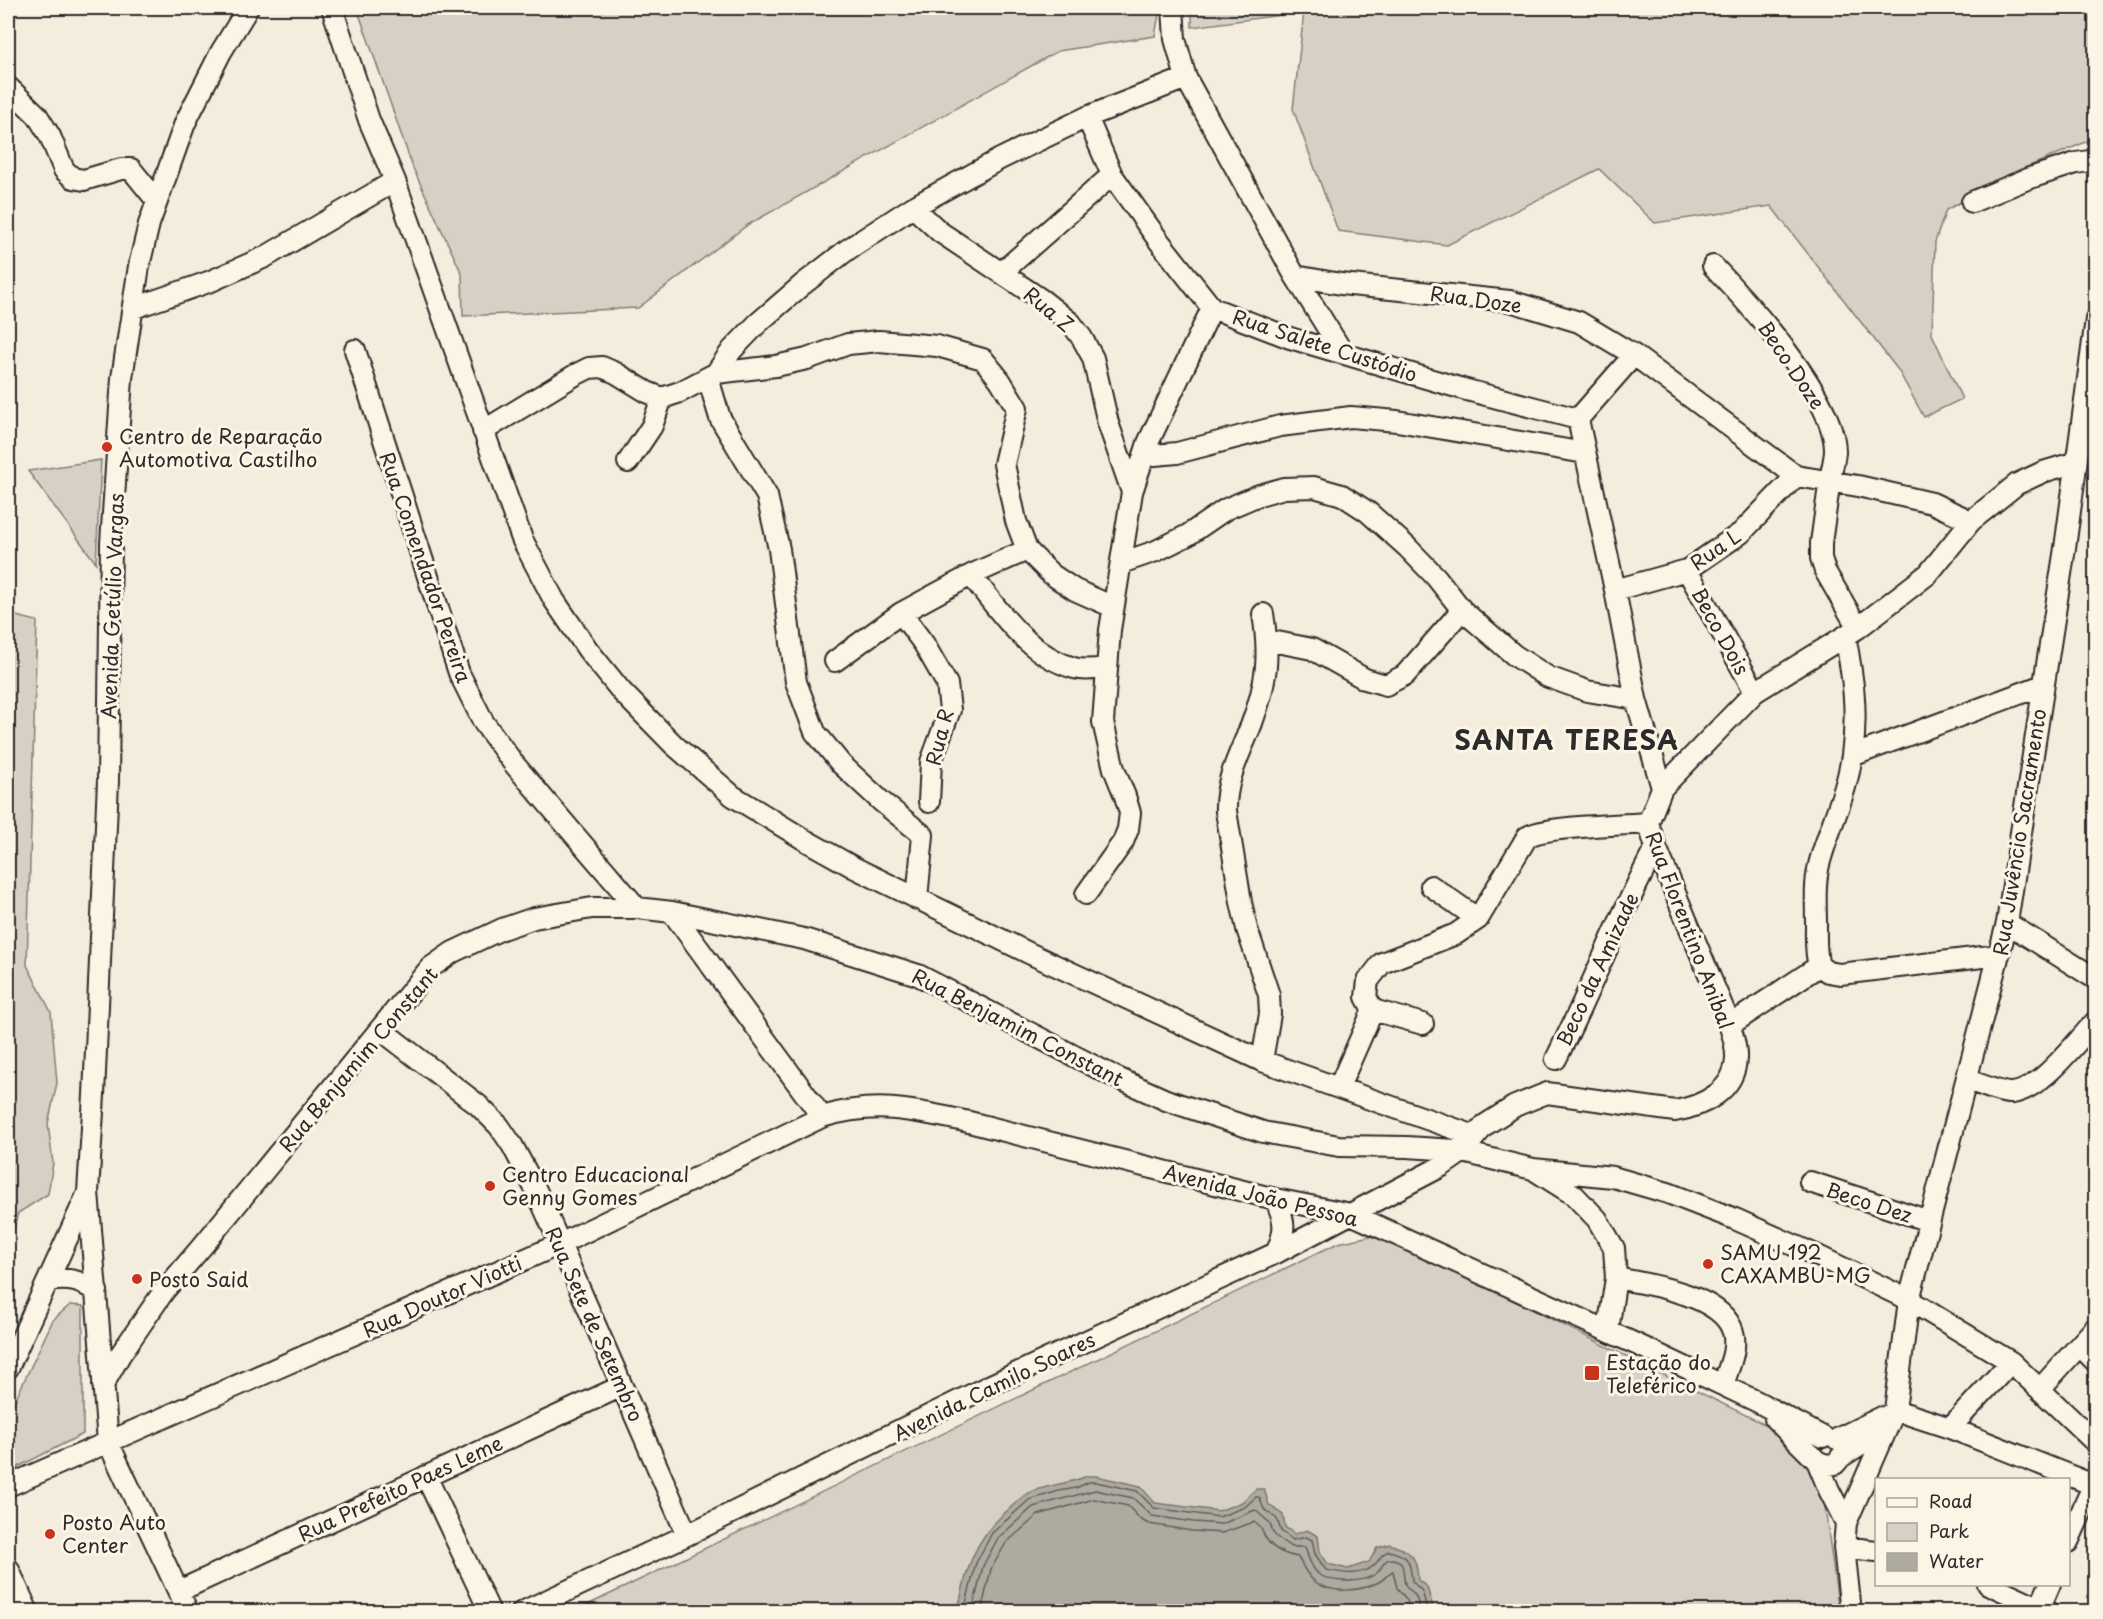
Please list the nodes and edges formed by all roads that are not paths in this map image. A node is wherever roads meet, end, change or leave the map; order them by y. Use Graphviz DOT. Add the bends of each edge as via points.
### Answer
graph roads {
  1 [pos="248,8"];
  2 [pos="332,8"];
  3 [pos="1173,8"];
  4 [pos="1186,78"];
  5 [pos="8,87"];
  6 [pos="1087,117"];
  7 [pos="2096,160"];
  8 [pos="1112,175"];
  9 [pos="395,181"];
  10 [pos="157,201"];
  11 [pos="1972,202"];
  12 [pos="914,207"];
  13 [pos="1713,266"];
  14 [pos="1002,272"];
  15 [pos="1295,276"];
  16 [pos="134,308"];
  17 [pos="1212,308"];
  18 [pos="2096,319"];
  19 [pos="355,351"];
  20 [pos="1343,353"];
  21 [pos="1634,355"];
  22 [pos="712,375"];
  23 [pos="662,398"];
  24 [pos="1578,419"];
  25 [pos="2088,429"];
  26 [pos="483,431"];
  27 [pos="1114,438"];
  28 [pos="1146,450"];
  29 [pos="1585,453"];
  30 [pos="628,462"];
  31 [pos="2076,462"];
  32 [pos="1796,476"];
  33 [pos="1830,481"];
  34 [pos="1132,492"];
  35 [pos="1971,521"];
  36 [pos="1027,550"];
  37 [pos="1121,563"];
  38 [pos="1687,570"];
  39 [pos="970,575"];
  40 [pos="1615,590"];
  41 [pos="1113,607"];
  42 [pos="1462,610"];
  43 [pos="902,612"];
  44 [pos="1263,614"];
  45 [pos="1852,632"];
  46 [pos="1267,640"];
  47 [pos="835,661"];
  48 [pos="1107,668"];
  49 [pos="2043,685"];
  50 [pos="1755,692"];
  51 [pos="1636,699"];
  52 [pos="1852,756"];
  53 [pos="1662,788"];
  54 [pos="929,802"];
  55 [pos="1648,823"];
  56 [pos="1656,847"];
  57 [pos="1431,886"];
  58 [pos="1086,894"];
  59 [pos="917,899"];
  60 [pos="638,908"];
  61 [pos="672,912"];
  62 [pos="1478,919"];
  63 [pos="2007,923"];
  64 [pos="1999,955"];
  65 [pos="1819,966"];
  66 [pos="2096,979"];
  67 [pos="1373,1010"];
  68 [pos="2096,1021"];
  69 [pos="1423,1024"];
  70 [pos="1730,1024"];
  71 [pos="380,1029"];
  72 [pos="1556,1059"];
  73 [pos="1262,1060"];
  74 [pos="1967,1080"];
  75 [pos="1339,1087"];
  76 [pos="875,1107"];
  77 [pos="822,1117"];
  78 [pos="1475,1136"];
  79 [pos="1462,1152"];
  80 [pos="1533,1169"];
  81 [pos="1810,1182"];
  82 [pos="88,1192"];
  83 [pos="1275,1199"];
  84 [pos="1351,1214"];
  85 [pos="1929,1221"];
  86 [pos="560,1244"];
  87 [pos="1276,1254"];
  88 [pos="1616,1278"];
  89 [pos="48,1281"];
  90 [pos="97,1291"];
  91 [pos="1909,1300"];
  92 [pos="2096,1327"];
  93 [pos="1608,1330"];
  94 [pos="2080,1346"];
  95 [pos="2011,1362"];
  96 [pos="2096,1362"];
  97 [pos="8,1368"];
  98 [pos="103,1384"];
  99 [pos="1723,1385"];
  100 [pos="622,1386"];
  101 [pos="2040,1389"];
  102 [pos="1758,1402"];
  103 [pos="1891,1418"];
  104 [pos="1950,1428"];
  105 [pos="108,1442"];
  106 [pos="2096,1443"];
  107 [pos="1835,1448"];
  108 [pos="1816,1459"];
  109 [pos="426,1476"];
  110 [pos="1863,1484"];
  111 [pos="8,1486"];
  112 [pos="2094,1486"];
  113 [pos="1846,1523"];
  114 [pos="687,1536"];
  115 [pos="2070,1538"];
  116 [pos="1844,1548"];
  117 [pos="1875,1551"];
  118 [pos="8,1568"];
  119 [pos="1992,1586"];
  120 [pos="2050,1586"];
  121 [pos="179,1591"];
  122 [pos="2044,1609"];
  123 [pos="28,1611"];
  124 [pos="188,1611"];
  125 [pos="490,1611"];
  126 [pos="522,1611"];
  127 [pos="1851,1611"];
  1 -- 10 [label="street, Avenida Getúlio Vargas" via="184,123"];
  2 -- 9 [label="street" via="369,120"];
  3 -- 4 [label="street" via="1174,39"];
  4 -- 6 [label="street"];
  4 -- 15 [label="street"];
  5 -- 10 [label="street" via="37,115 64,170 73,178 84,180 131,169"];
  6 -- 8 [label="street, Rua Salete Custódio"];
  6 -- 12 [label="street"];
  7 -- 11 [label="street" via="2027,179"];
  8 -- 14 [label="street"];
  8 -- 17 [label="street, Rua Salete Custódio"];
  9 -- 16 [label="street" via="265,257 212,281"];
  9 -- 26 [label="street"];
  10 -- 16 [label="street, Avenida Getúlio Vargas" via="139,266"];
  12 -- 14 [label="street, Rua Z" via="940,232"];
  12 -- 22 [label="street" via="847,250 802,285 758,323"];
  13 -- 33 [label="street, Beco Doze" via="1749,304 1818,398 1830,422 1835,451"];
  14 -- 27 [label="street, Rua Z" via="1071,323 1083,338 1093,358"];
  15 -- 20 [label="street"];
  15 -- 21 [label="street, Rua Doze" via="1510,301 1579,322"];
  16 -- 82 [label="street, Avenida Getúlio Vargas" via="122,378 111,543 108,781"];
  17 -- 20 [label="street, Rua Salete Custódio" via="1290,338"];
  17 -- 28 [label="street"];
  18 -- 25 [label="street, Rua Juvêncio Sacramento"];
  19 -- 60 [label="street, Rua Comendador Pereira" via="435,603 464,683 484,723 514,764"];
  20 -- 24 [label="street, Rua Salete Custódio"];
  21 -- 24 [label="street"];
  21 -- 32 [label="street, Rua Doze"];
  22 -- 23 [label="street"];
  22 -- 36 [label="street" via="776,366 848,344 879,341 937,346 983,359 1017,408 1004,464 1016,521"];
  22 -- 59 [label="street" via="720,418 767,496 796,682 814,732 841,764 923,835"];
  23 -- 26 [label="street" via="602,367 589,368"];
  23 -- 30 [label="street" via="652,426"];
  24 -- 29 [label="street"];
  25 -- 31 [label="street, Rua Juvêncio Sacramento"];
  26 -- 59 [label="street" via="522,539 548,590 622,692 674,745 733,796 855,868"];
  27 -- 28 [label="street"];
  27 -- 34 [label="street, Rua Z"];
  28 -- 29 [label="street" via="1177,453 1280,426 1351,417"];
  28 -- 34 [label="street"];
  29 -- 40 [label="street"];
  31 -- 35 [label="street" via="2017,484"];
  31 -- 49 [label="street, Rua Juvêncio Sacramento"];
  32 -- 33 [label="street, Rua Doze"];
  32 -- 38 [label="street, Rua L" via="1741,533"];
  33 -- 35 [label="street, Rua Doze" via="1932,503"];
  33 -- 45 [label="street, Beco Doze" via="1821,558"];
  34 -- 37 [label="street"];
  35 -- 45 [label="street" via="1928,574"];
  36 -- 39 [label="street"];
  36 -- 41 [label="street" via="1075,590"];
  37 -- 41 [label="street"];
  37 -- 42 [label="street" via="1156,551 1226,509 1259,495 1284,488 1314,487 1342,495 1368,512 1414,554"];
  38 -- 40 [label="street, Rua L"];
  38 -- 50 [label="street, Beco Dois"];
  39 -- 43 [label="street"];
  39 -- 48 [label="street" via="1011,628 1048,657 1076,669"];
  40 -- 51 [label="street"];
  41 -- 48 [label="street"];
  42 -- 46 [label="street" via="1405,675 1386,685 1365,679 1312,649"];
  42 -- 51 [label="street" via="1514,655 1548,677 1587,692"];
  43 -- 47 [label="street"];
  43 -- 54 [label="street, Rua R" via="946,684 950,710 931,762"];
  44 -- 46 [label="street"];
  45 -- 50 [label="street"];
  45 -- 52 [label="street, Beco Doze"];
  46 -- 73 [label="street" via="1261,695 1226,795 1240,902 1269,995 1270,1014"];
  48 -- 58 [label="street" via="1103,722 1130,813 1123,842"];
  49 -- 52 [label="street"];
  49 -- 63 [label="street, Rua Juvêncio Sacramento"];
  50 -- 53 [label="street"];
  51 -- 53 [label="street"];
  52 -- 65 [label="street, Beco Doze" via="1816,882"];
  53 -- 55 [label="street, Rua Florentino Anibal"];
  55 -- 56 [label="street, Rua Florentino Anibal"];
  55 -- 62 [label="street" via="1532,834"];
  56 -- 70 [label="street, Rua Florentino Anibal"];
  56 -- 72 [label="street, Beco da Amizade"];
  57 -- 62 [label="street"];
  59 -- 73 [label="street"];
  60 -- 61 [label="street, Rua Benjamim Constant"];
  60 -- 71 [label="street, Rua Benjamim Constant" via="592,908 534,918 481,938 430,968"];
  61 -- 77 [label="street"];
  61 -- 79 [label="street, Rua Benjamim Constant" via="804,939 918,975 1113,1076 1166,1100 1252,1129 1339,1146 1407,1146"];
  62 -- 67 [label="street" via="1456,934 1382,963 1368,981 1366,997"];
  63 -- 64 [label="street, Rua Juvêncio Sacramento"];
  63 -- 66 [label="street"];
  64 -- 65 [label="street" via="1840,974"];
  64 -- 74 [label="street, Rua Juvêncio Sacramento"];
  65 -- 70 [label="street"];
  67 -- 69 [label="street"];
  67 -- 75 [label="street"];
  68 -- 74 [label="street" via="2028,1088 2011,1093"];
  70 -- 78 [label="street, Rua Florentino Anibal" via="1736,1058 1732,1075 1712,1099 1693,1108 1675,1111 1547,1094 1515,1106"];
  71 -- 86 [label="street, Rua Sete de Setembro" via="478,1105 499,1126 536,1190"];
  71 -- 98 [label="street, Rua Benjamim Constant" via="164,1291"];
  73 -- 75 [label="street"];
  74 -- 85 [label="street, Rua Juvêncio Sacramento"];
  75 -- 78 [label="street"];
  76 -- 77 [label="street, Rua Doutor Viotti"];
  76 -- 83 [label="street, Avenida João Pessoa" via="914,1110 965,1121"];
  77 -- 86 [label="street, Rua Doutor Viotti"];
  78 -- 79 [label="street, Rua Florentino Anibal"];
  79 -- 80 [label="street, Rua Benjamim Constant"];
  79 -- 84 [label="street, Avenida Camilo Soares"];
  80 -- 88 [label="street" via="1574,1195 1597,1219 1614,1248"];
  80 -- 91 [label="street" via="1613,1178 1668,1193 1818,1256"];
  81 -- 85 [label="street, Beco Dez"];
  82 -- 89 [label="street"];
  82 -- 90 [label="street"];
  83 -- 84 [label="street, Avenida João Pessoa"];
  83 -- 87 [label="street" via="1284,1225"];
  84 -- 87 [label="street, Avenida Camilo Soares"];
  84 -- 93 [label="street, Avenida João Pessoa"];
  85 -- 91 [label="street, Rua Juvêncio Sacramento"];
  86 -- 100 [label="street, Rua Sete de Setembro"];
  86 -- 105 [label="street, Rua Doutor Viotti"];
  87 -- 114 [label="street, Avenida Camilo Soares" via="991,1385"];
  88 -- 93 [label="street"];
  88 -- 99 [label="street" via="1672,1290 1712,1307 1728,1320 1734,1333 1733,1356"];
  89 -- 90 [label="street" via="67,1278"];
  89 -- 97 [label="street"];
  90 -- 98 [label="street"];
  91 -- 95 [label="street"];
  91 -- 103 [label="street, Rua Juvêncio Sacramento"];
  92 -- 94 [label="street"];
  93 -- 99 [label="street, Avenida João Pessoa"];
  94 -- 96 [label="street"];
  94 -- 101 [label="street"];
  95 -- 101 [label="street"];
  95 -- 104 [label="street"];
  98 -- 105 [label="street"];
  99 -- 102 [label="street, Avenida João Pessoa"];
  100 -- 109 [label="street, Rua Prefeito Paes Leme"];
  100 -- 114 [label="street, Rua Sete de Setembro"];
  101 -- 106 [label="street"];
  102 -- 107 [label="street, Avenida João Pessoa"];
  102 -- 108 [label="street, Avenida João Pessoa"];
  103 -- 104 [label="street"];
  103 -- 107 [label="street"];
  103 -- 110 [label="street, Rua Juvêncio Sacramento"];
  104 -- 112 [label="street"];
  105 -- 111 [label="street, Rua Doutor Viotti"];
  105 -- 121 [label="street"];
  107 -- 108 [label="street" via="1815,1443"];
  107 -- 110 [label="street, Avenida João Pessoa"];
  108 -- 113 [label="street"];
  109 -- 121 [label="street, Rua Prefeito Paes Leme"];
  109 -- 125 [label="street"];
  110 -- 113 [label="street, Rua Juvêncio Sacramento"];
  112 -- 115 [label="street"];
  113 -- 116 [label="street"];
  114 -- 126 [label="street, Avenida Camilo Soares"];
  116 -- 117 [label="street"];
  116 -- 127 [label="street"];
  118 -- 123 [label="street"];
  119 -- 122 [label="street"];
  120 -- 122 [label="street"];
  121 -- 124 [label="street"];
}
